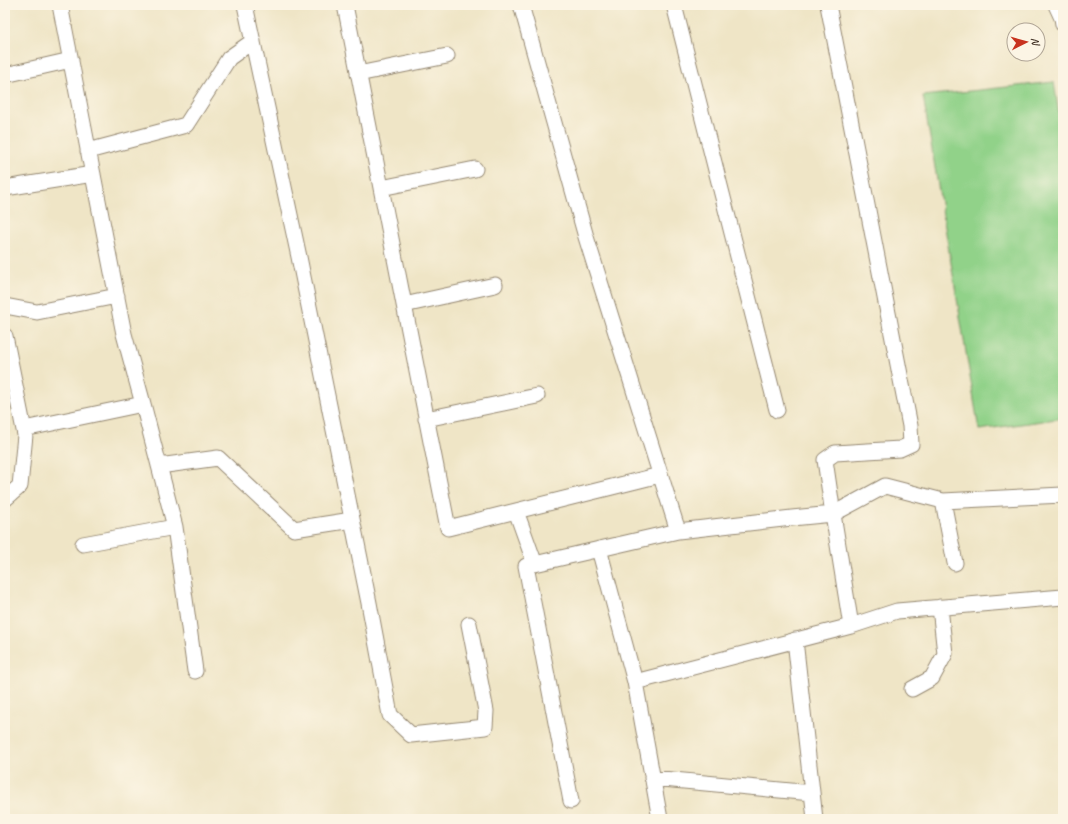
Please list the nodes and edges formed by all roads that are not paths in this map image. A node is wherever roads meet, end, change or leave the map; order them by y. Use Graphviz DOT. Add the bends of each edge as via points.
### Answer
graph roads {
  1 [pos="60,5"];
  2 [pos="245,5"];
  3 [pos="345,5"];
  4 [pos="521,5"];
  5 [pos="674,5"];
  6 [pos="828,5"];
  7 [pos="1056,5"];
  8 [pos="1063,24"];
  9 [pos="253,41"];
  10 [pos="447,56"];
  11 [pos="71,60"];
  12 [pos="358,74"];
  13 [pos="5,75"];
  14 [pos="88,151"];
  15 [pos="475,169"];
  16 [pos="93,174"];
  17 [pos="5,188"];
  18 [pos="381,188"];
  19 [pos="495,285"];
  20 [pos="117,296"];
  21 [pos="404,305"];
  22 [pos="5,306"];
  23 [pos="5,336"];
  24 [pos="537,396"];
  25 [pos="144,404"];
  26 [pos="777,410"];
  27 [pos="426,418"];
  28 [pos="24,428"];
  29 [pos="159,466"];
  30 [pos="660,475"];
  31 [pos="1063,495"];
  32 [pos="5,499"];
  33 [pos="943,501"];
  34 [pos="516,511"];
  35 [pos="833,514"];
  36 [pos="352,520"];
  37 [pos="175,527"];
  38 [pos="678,531"];
  39 [pos="83,544"];
  40 [pos="599,549"];
  41 [pos="955,563"];
  42 [pos="535,564"];
  43 [pos="1063,597"];
  44 [pos="940,607"];
  45 [pos="470,624"];
  46 [pos="851,626"];
  47 [pos="795,640"];
  48 [pos="195,671"];
  49 [pos="635,682"];
  50 [pos="912,689"];
  51 [pos="652,778"];
  52 [pos="812,792"];
  53 [pos="571,801"];
  54 [pos="660,819"];
  55 [pos="814,819"];
  1 -- 11 [label="street"];
  2 -- 9 [label="street"];
  3 -- 12 [label="street"];
  4 -- 30 [label="street" via="586,237"];
  5 -- 26 [label="street"];
  6 -- 35 [label="street" via="910,426 911,444 900,449 835,453 825,460"];
  7 -- 8 [label="street"];
  9 -- 14 [label="street" via="229,58 186,125"];
  9 -- 36 [label="street"];
  10 -- 12 [label="street"];
  11 -- 13 [label="street"];
  11 -- 14 [label="street"];
  12 -- 18 [label="street"];
  14 -- 16 [label="street"];
  15 -- 18 [label="street"];
  16 -- 17 [label="street"];
  16 -- 20 [label="street"];
  18 -- 21 [label="street"];
  19 -- 21 [label="street"];
  20 -- 22 [label="street" via="37,312"];
  20 -- 25 [label="street" via="124,334"];
  21 -- 27 [label="street"];
  23 -- 28 [label="street"];
  24 -- 27 [label="street"];
  25 -- 28 [label="street"];
  25 -- 29 [label="street"];
  27 -- 34 [label="street" via="448,528"];
  28 -- 32 [label="street" via="20,486"];
  29 -- 36 [label="street" via="218,458 294,529"];
  29 -- 37 [label="street"];
  30 -- 34 [label="street"];
  30 -- 38 [label="street"];
  31 -- 33 [label="street"];
  33 -- 35 [label="street" via="884,486"];
  33 -- 41 [label="street"];
  34 -- 42 [label="street"];
  35 -- 38 [label="street"];
  35 -- 46 [label="street"];
  36 -- 45 [label="street" via="390,715 411,735 485,727 486,712"];
  37 -- 39 [label="street"];
  37 -- 48 [label="street"];
  38 -- 40 [label="street"];
  40 -- 42 [label="street"];
  40 -- 49 [label="street"];
  42 -- 53 [label="street" via="526,566"];
  43 -- 44 [label="street"];
  44 -- 46 [label="street" via="897,611"];
  44 -- 50 [label="street" via="945,654 932,678"];
  46 -- 47 [label="street"];
  47 -- 49 [label="street"];
  47 -- 52 [label="street"];
  49 -- 51 [label="street"];
  51 -- 52 [label="street"];
  51 -- 54 [label="street"];
  52 -- 55 [label="street"];
}
